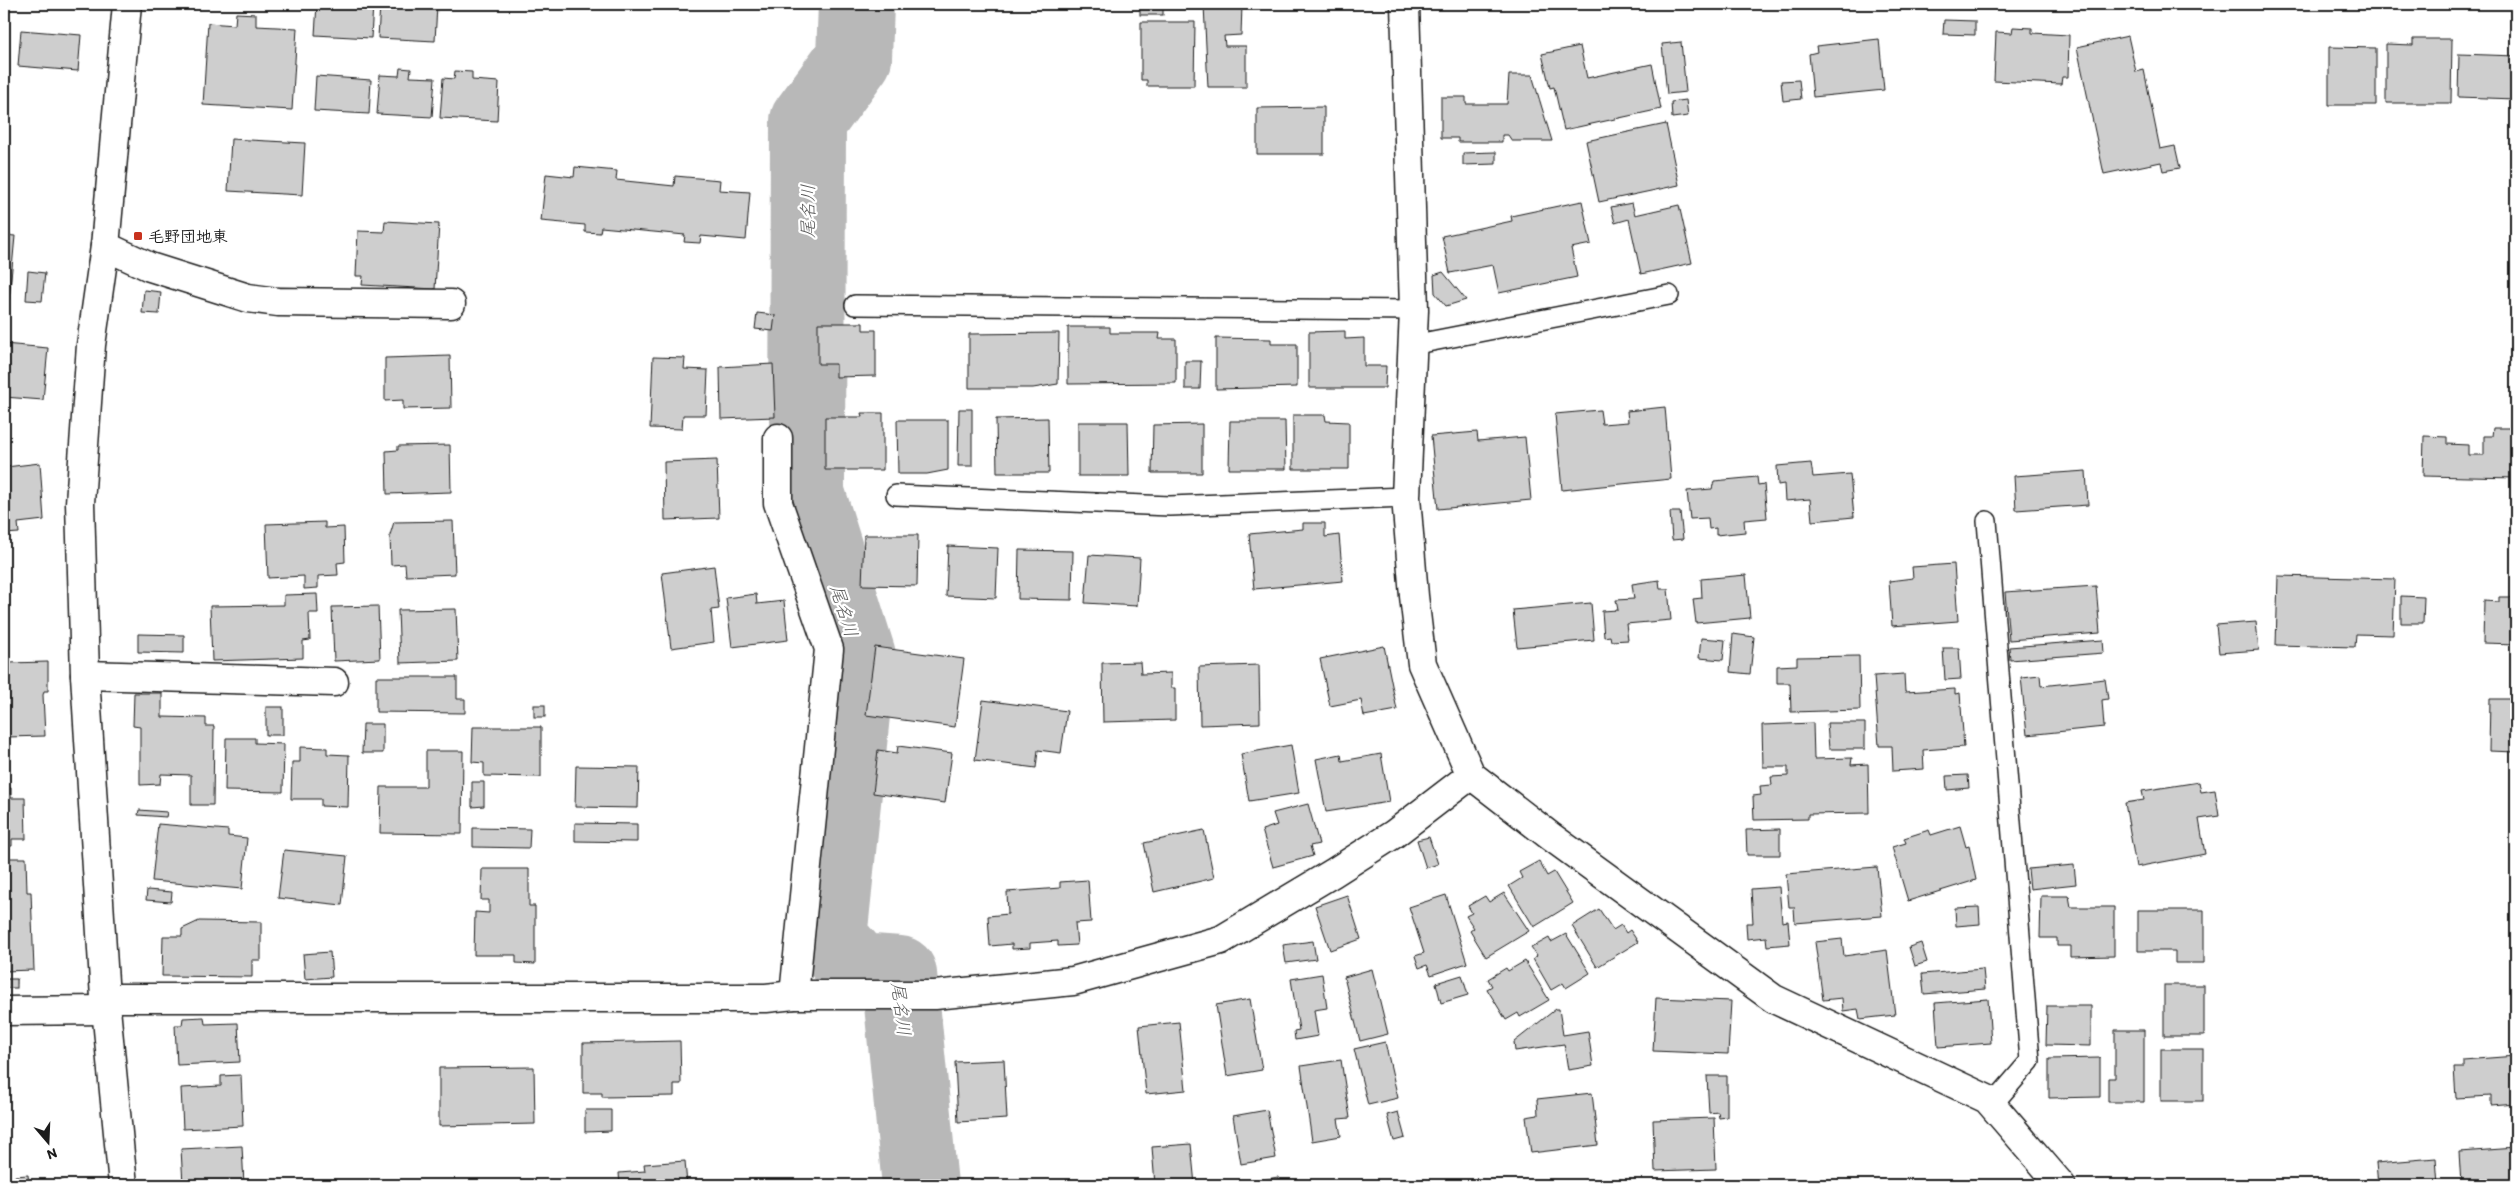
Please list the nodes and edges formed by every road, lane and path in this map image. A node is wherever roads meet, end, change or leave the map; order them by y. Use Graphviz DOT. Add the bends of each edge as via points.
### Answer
graph roads {
  1 [pos="127,4"];
  2 [pos="1405,4"];
  3 [pos="105,246"];
  4 [pos="1669,296"];
  5 [pos="451,304"];
  6 [pos="855,305"];
  7 [pos="1414,310"];
  8 [pos="1412,345"];
  9 [pos="778,438"];
  10 [pos="896,495"];
  11 [pos="1406,497"];
  12 [pos="1987,521"];
  13 [pos="84,675"];
  14 [pos="334,682"];
  15 [pos="1471,775"];
  16 [pos="794,995"];
  17 [pos="106,1004"];
  18 [pos="4,1011"];
  19 [pos="1992,1105"];
  20 [pos="123,1185"];
  21 [pos="2061,1185"];
  1 -- 3 [label="street"];
  2 -- 7 [label="street"];
  3 -- 5 [label="street" via="150,267 248,298 278,302"];
  3 -- 13 [label="street" via="91,345 80,503"];
  4 -- 8 [label="lane"];
  6 -- 7 [label="lane"];
  7 -- 8 [label="street"];
  8 -- 11 [label="street"];
  9 -- 16 [label="street" via="778,502 829,650"];
  10 -- 11 [label="lane" via="1170,506"];
  11 -- 15 [label="street" via="1422,664"];
  12 -- 19 [label="lane" via="2030,1061"];
  13 -- 14 [label="street"];
  13 -- 17 [label="street"];
  15 -- 16 [label="street" via="1394,834 1221,940 1073,981 935,995"];
  15 -- 19 [label="street" via="1774,999 1987,1098"];
  16 -- 17 [label="street" via="766,998 559,996"];
  17 -- 18 [label="street"];
  17 -- 20 [label="street"];
  19 -- 21 [label="street"];
}
